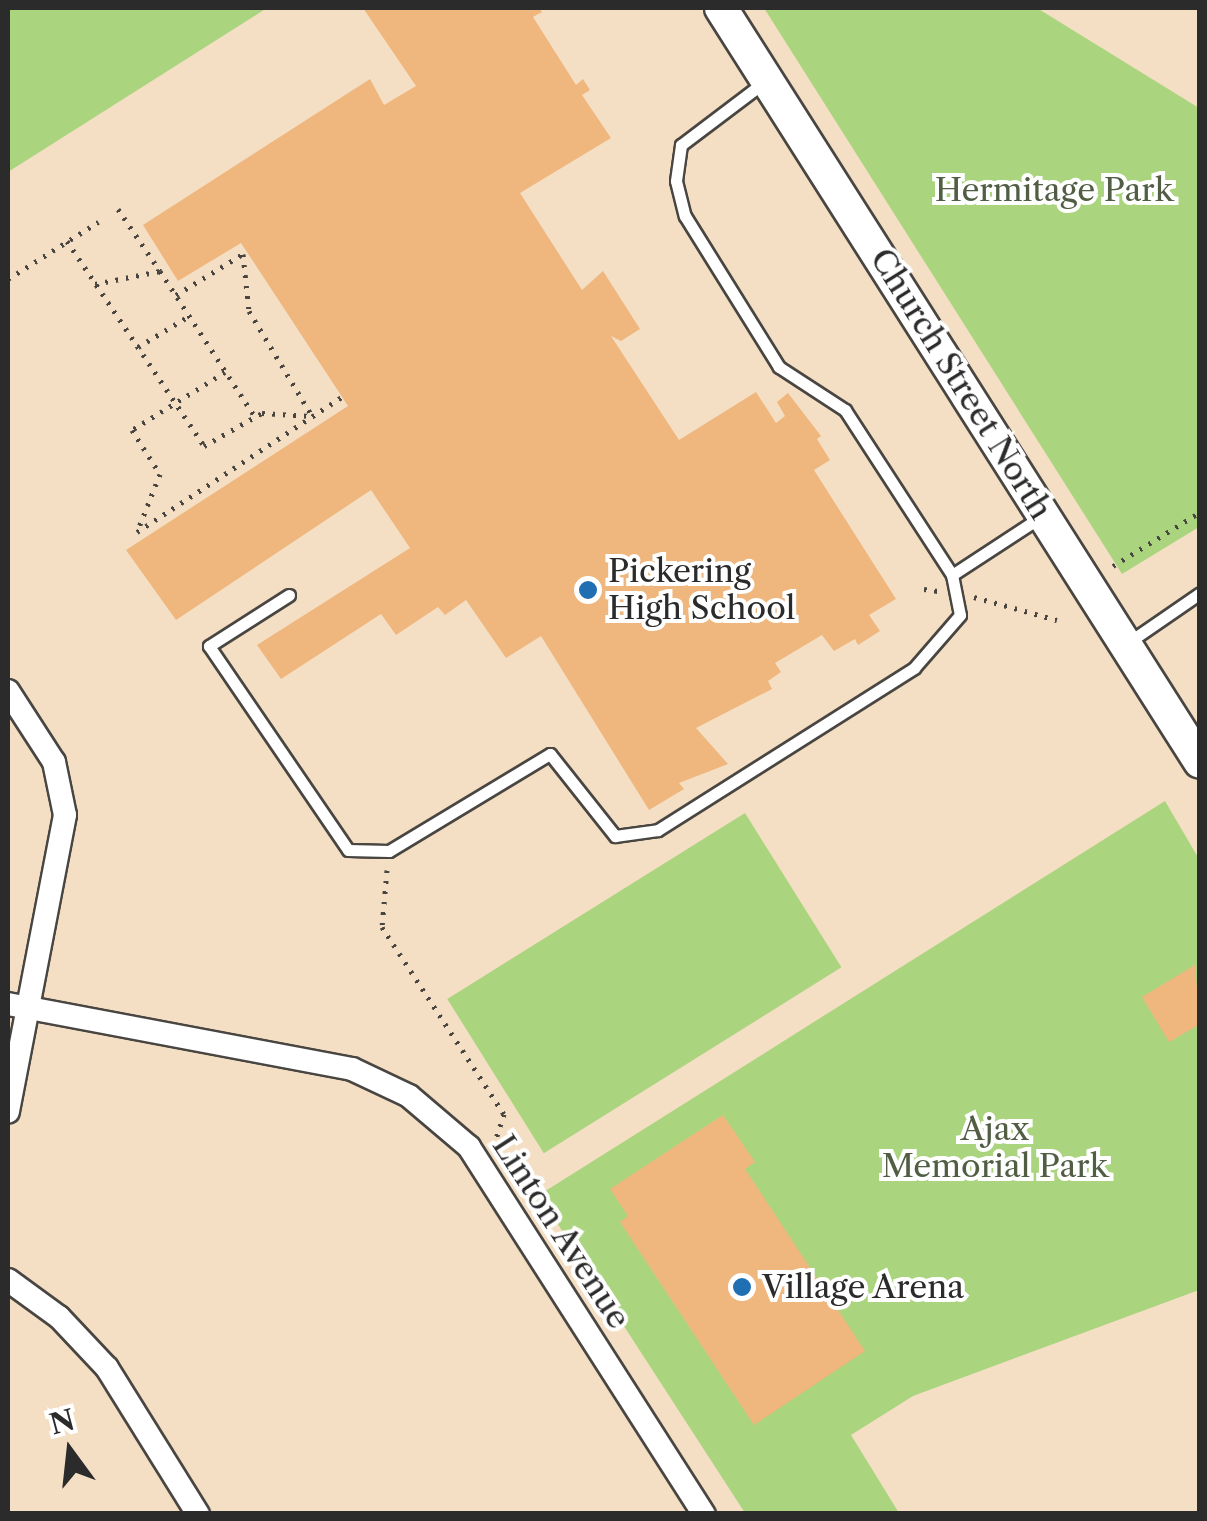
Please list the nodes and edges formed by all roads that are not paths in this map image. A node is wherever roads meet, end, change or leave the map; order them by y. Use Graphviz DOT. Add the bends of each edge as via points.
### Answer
graph roads {
  1 [pos="721,8"];
  2 [pos="767,80"];
  3 [pos="1044,515"];
  4 [pos="952,575"];
  5 [pos="289,595"];
  6 [pos="1199,596"];
  7 [pos="1126,644"];
  8 [pos="8,690"];
  9 [pos="1200,762"];
  10 [pos="17,1006"];
  11 [pos="8,1112"];
  12 [pos="8,1280"];
  13 [pos="198,1514"];
  14 [pos="704,1514"];
  1 -- 2 [label="street, Church Street North"];
  2 -- 3 [label="street, Church Street North"];
  2 -- 4 [label="lane" via="681,146 676,181 685,216 779,367 845,410"];
  3 -- 4 [label="lane"];
  3 -- 7 [label="street, Church Street North"];
  4 -- 5 [label="lane" via="960,615 914,668 658,830 615,836 550,754 388,850 348,850 209,646"];
  6 -- 7 [label="lane"];
  7 -- 9 [label="street, Church Street North"];
  8 -- 10 [label="street" via="54,762 65,815"];
  10 -- 11 [label="street"];
  10 -- 14 [label="street, Linton Avenue" via="352,1069 409,1096 469,1147"];
  12 -- 13 [label="street" via="59,1317 107,1368"];
}
